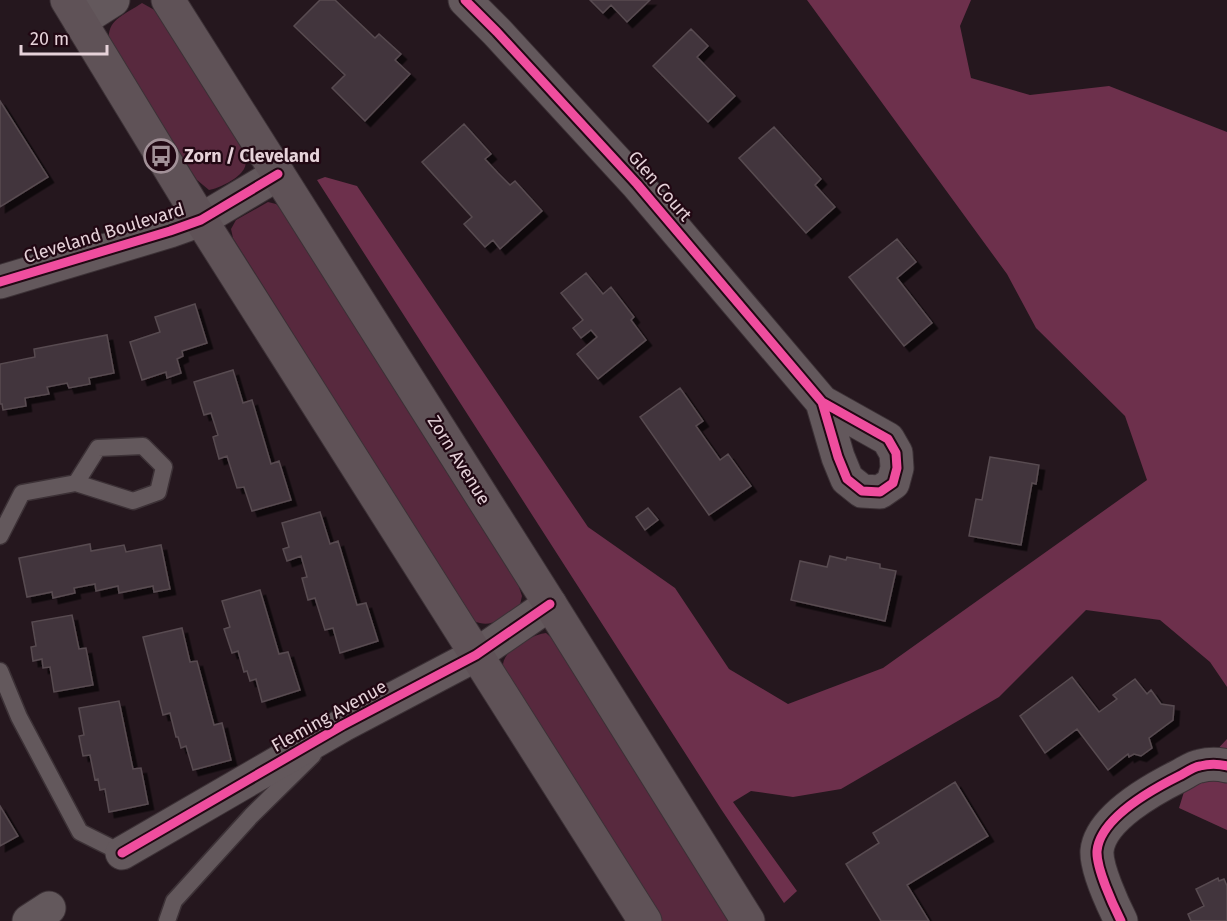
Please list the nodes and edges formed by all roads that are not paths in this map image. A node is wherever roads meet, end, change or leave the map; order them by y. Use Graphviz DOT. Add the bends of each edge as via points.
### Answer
graph roads {
  1 [pos="113,0"];
  2 [pos="168,0"];
  3 [pos="465,0"];
  4 [pos="74,11"];
  5 [pos="278,174"];
  6 [pos="201,220"];
  7 [pos="0,282"];
  8 [pos="822,402"];
  9 [pos="76,483"];
  10 [pos="0,536"];
  11 [pos="550,604"];
  12 [pos="476,655"];
  13 [pos="0,671"];
  14 [pos="343,725"];
  15 [pos="1227,766"];
  16 [pos="122,853"];
  17 [pos="167,921"];
  18 [pos="645,921"];
  19 [pos="747,921"];
  20 [pos="1121,921"];
  1 -- 4 [label="street"];
  2 -- 5 [label="main road, Zorn Avenue"];
  3 -- 8 [label="street, Glen Court" via="637,184"];
  4 -- 6 [label="main road"];
  5 -- 6 [label="street, Cleveland Boulevard"];
  5 -- 11 [label="main road, Zorn Avenue"];
  6 -- 7 [label="street, Cleveland Boulevard"];
  6 -- 12 [label="main road"];
  9 -- 9 [label="lane" via="133,501 158,492 164,467 142,446 98,448"];
  9 -- 10 [label="lane" via="22,493"];
  11 -- 12 [label="street, Fleming Avenue"];
  11 -- 19 [label="main road, Zorn Avenue"];
  12 -- 14 [label="street, Fleming Avenue"];
  12 -- 18 [label="main road"];
  13 -- 16 [label="lane" via="19,717 80,832"];
  14 -- 16 [label="street, Fleming Avenue"];
  14 -- 17 [label="lane" via="251,816 174,901"];
  15 -- 20 [label="street" via="1199,766 1158,786 1112,821 1097,852 1104,882"];
}
